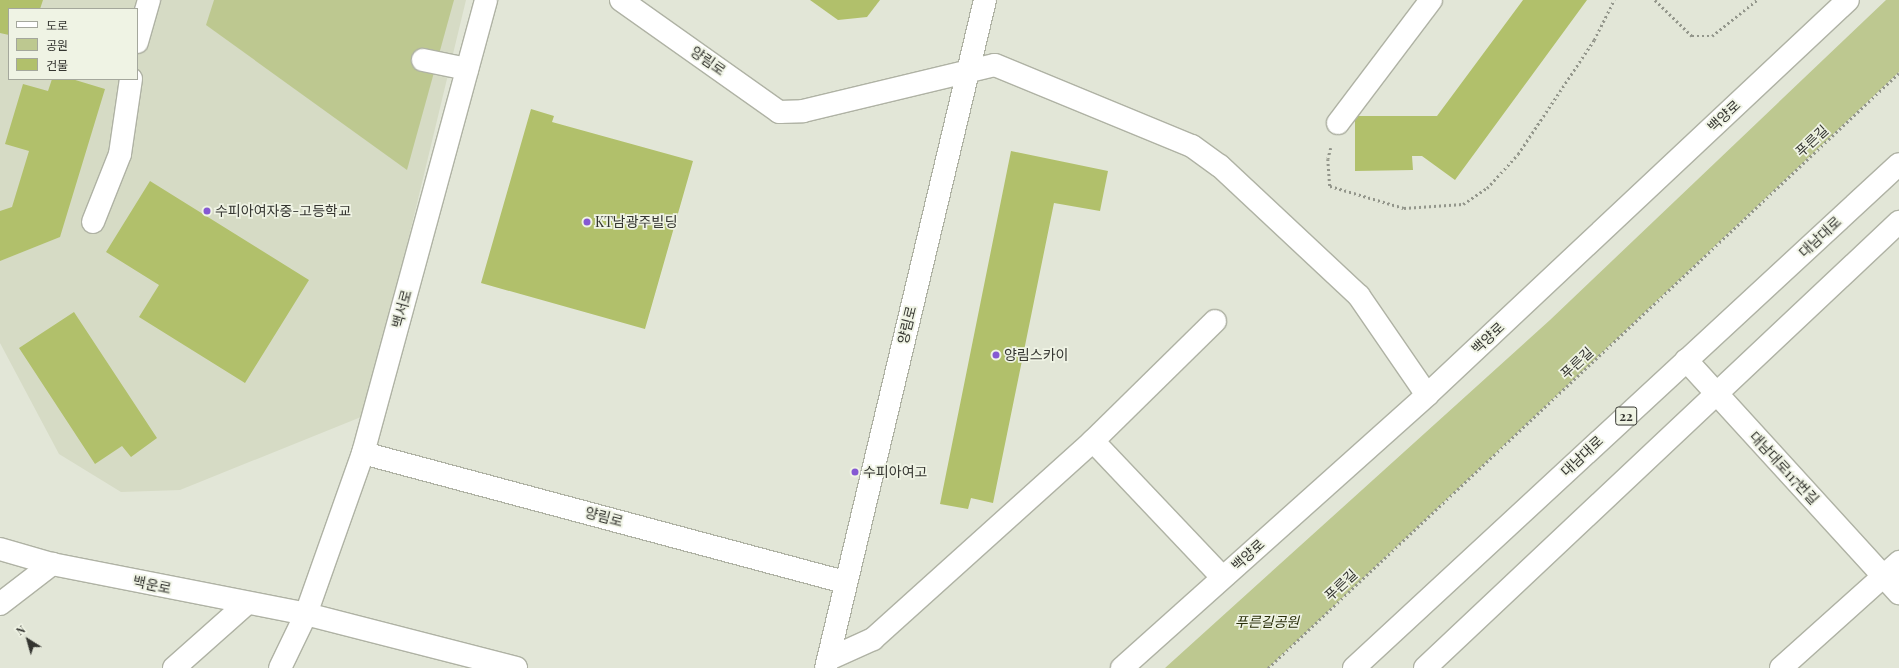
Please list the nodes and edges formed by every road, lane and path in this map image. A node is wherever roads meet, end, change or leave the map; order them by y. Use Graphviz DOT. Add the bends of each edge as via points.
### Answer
graph roads {
  1 [pos="149,0"];
  2 [pos="486,0"];
  3 [pos="985,0"];
  4 [pos="1431,0"];
  5 [pos="1614,0"];
  6 [pos="1655,0"];
  7 [pos="1757,0"];
  8 [pos="1848,0"];
  9 [pos="628,4"];
  10 [pos="138,38"];
  11 [pos="423,60"];
  12 [pos="467,69"];
  13 [pos="969,69"];
  14 [pos="1899,73"];
  15 [pos="131,80"];
  16 [pos="1338,123"];
  17 [pos="1899,164"];
  18 [pos="93,222"];
  19 [pos="1899,222"];
  20 [pos="1215,321"];
  21 [pos="1686,360"];
  22 [pos="1717,394"];
  23 [pos="1427,395"];
  24 [pos="1093,441"];
  25 [pos="363,453"];
  26 [pos="0,549"];
  27 [pos="52,564"];
  28 [pos="1891,569"];
  29 [pos="1222,578"];
  30 [pos="845,582"];
  31 [pos="1899,593"];
  32 [pos="0,604"];
  33 [pos="246,604"];
  34 [pos="306,614"];
  35 [pos="827,664"];
  36 [pos="174,668"];
  37 [pos="280,668"];
  38 [pos="516,668"];
  39 [pos="1122,668"];
  40 [pos="1268,668"];
  41 [pos="1354,668"];
  42 [pos="1425,668"];
  43 [pos="1781,668"];
  1 -- 10 [label="street"];
  2 -- 12 [label="street, 백서로"];
  3 -- 13 [label="street, 양림로"];
  4 -- 16 [label="street"];
  5 -- 16 [label="path" via="1594,40 1518,154 1487,188 1463,204 1404,208 1330,186 1328,159"];
  6 -- 7 [label="path" via="1692,36 1712,36"];
  8 -- 23 [label="street, 백양로"];
  9 -- 13 [label="street, 양림로" via="779,112 803,111"];
  11 -- 12 [label="street"];
  12 -- 25 [label="street, 백서로"];
  13 -- 23 [label="street" via="995,65 1192,146 1220,166 1359,296"];
  13 -- 30 [label="street, 양림로"];
  14 -- 40 [label="path, 푸른길"];
  15 -- 18 [label="street" via="120,154"];
  17 -- 21 [label="street, 대남대로 / 22"];
  19 -- 22 [label="street"];
  20 -- 24 [label="street, 양림로"];
  21 -- 22 [label="street, 대남대로117번길"];
  21 -- 41 [label="street, 대남대로 / 22"];
  22 -- 28 [label="street, 대남대로117번길"];
  22 -- 42 [label="street"];
  23 -- 29 [label="street, 백양로"];
  24 -- 29 [label="street"];
  24 -- 35 [label="street, 양림로" via="873,639"];
  25 -- 30 [label="street, 양림로"];
  25 -- 34 [label="street, 백서로"];
  26 -- 27 [label="street, 백운로"];
  27 -- 32 [label="street"];
  27 -- 33 [label="street, 백운로"];
  28 -- 31 [label="street, 대남대로117번길"];
  28 -- 43 [label="street"];
  29 -- 39 [label="street, 백양로"];
  30 -- 35 [label="street, 양림로"];
  33 -- 34 [label="street, 백운로"];
  33 -- 36 [label="street"];
  34 -- 37 [label="street"];
  34 -- 38 [label="street, 백운로"];
}
